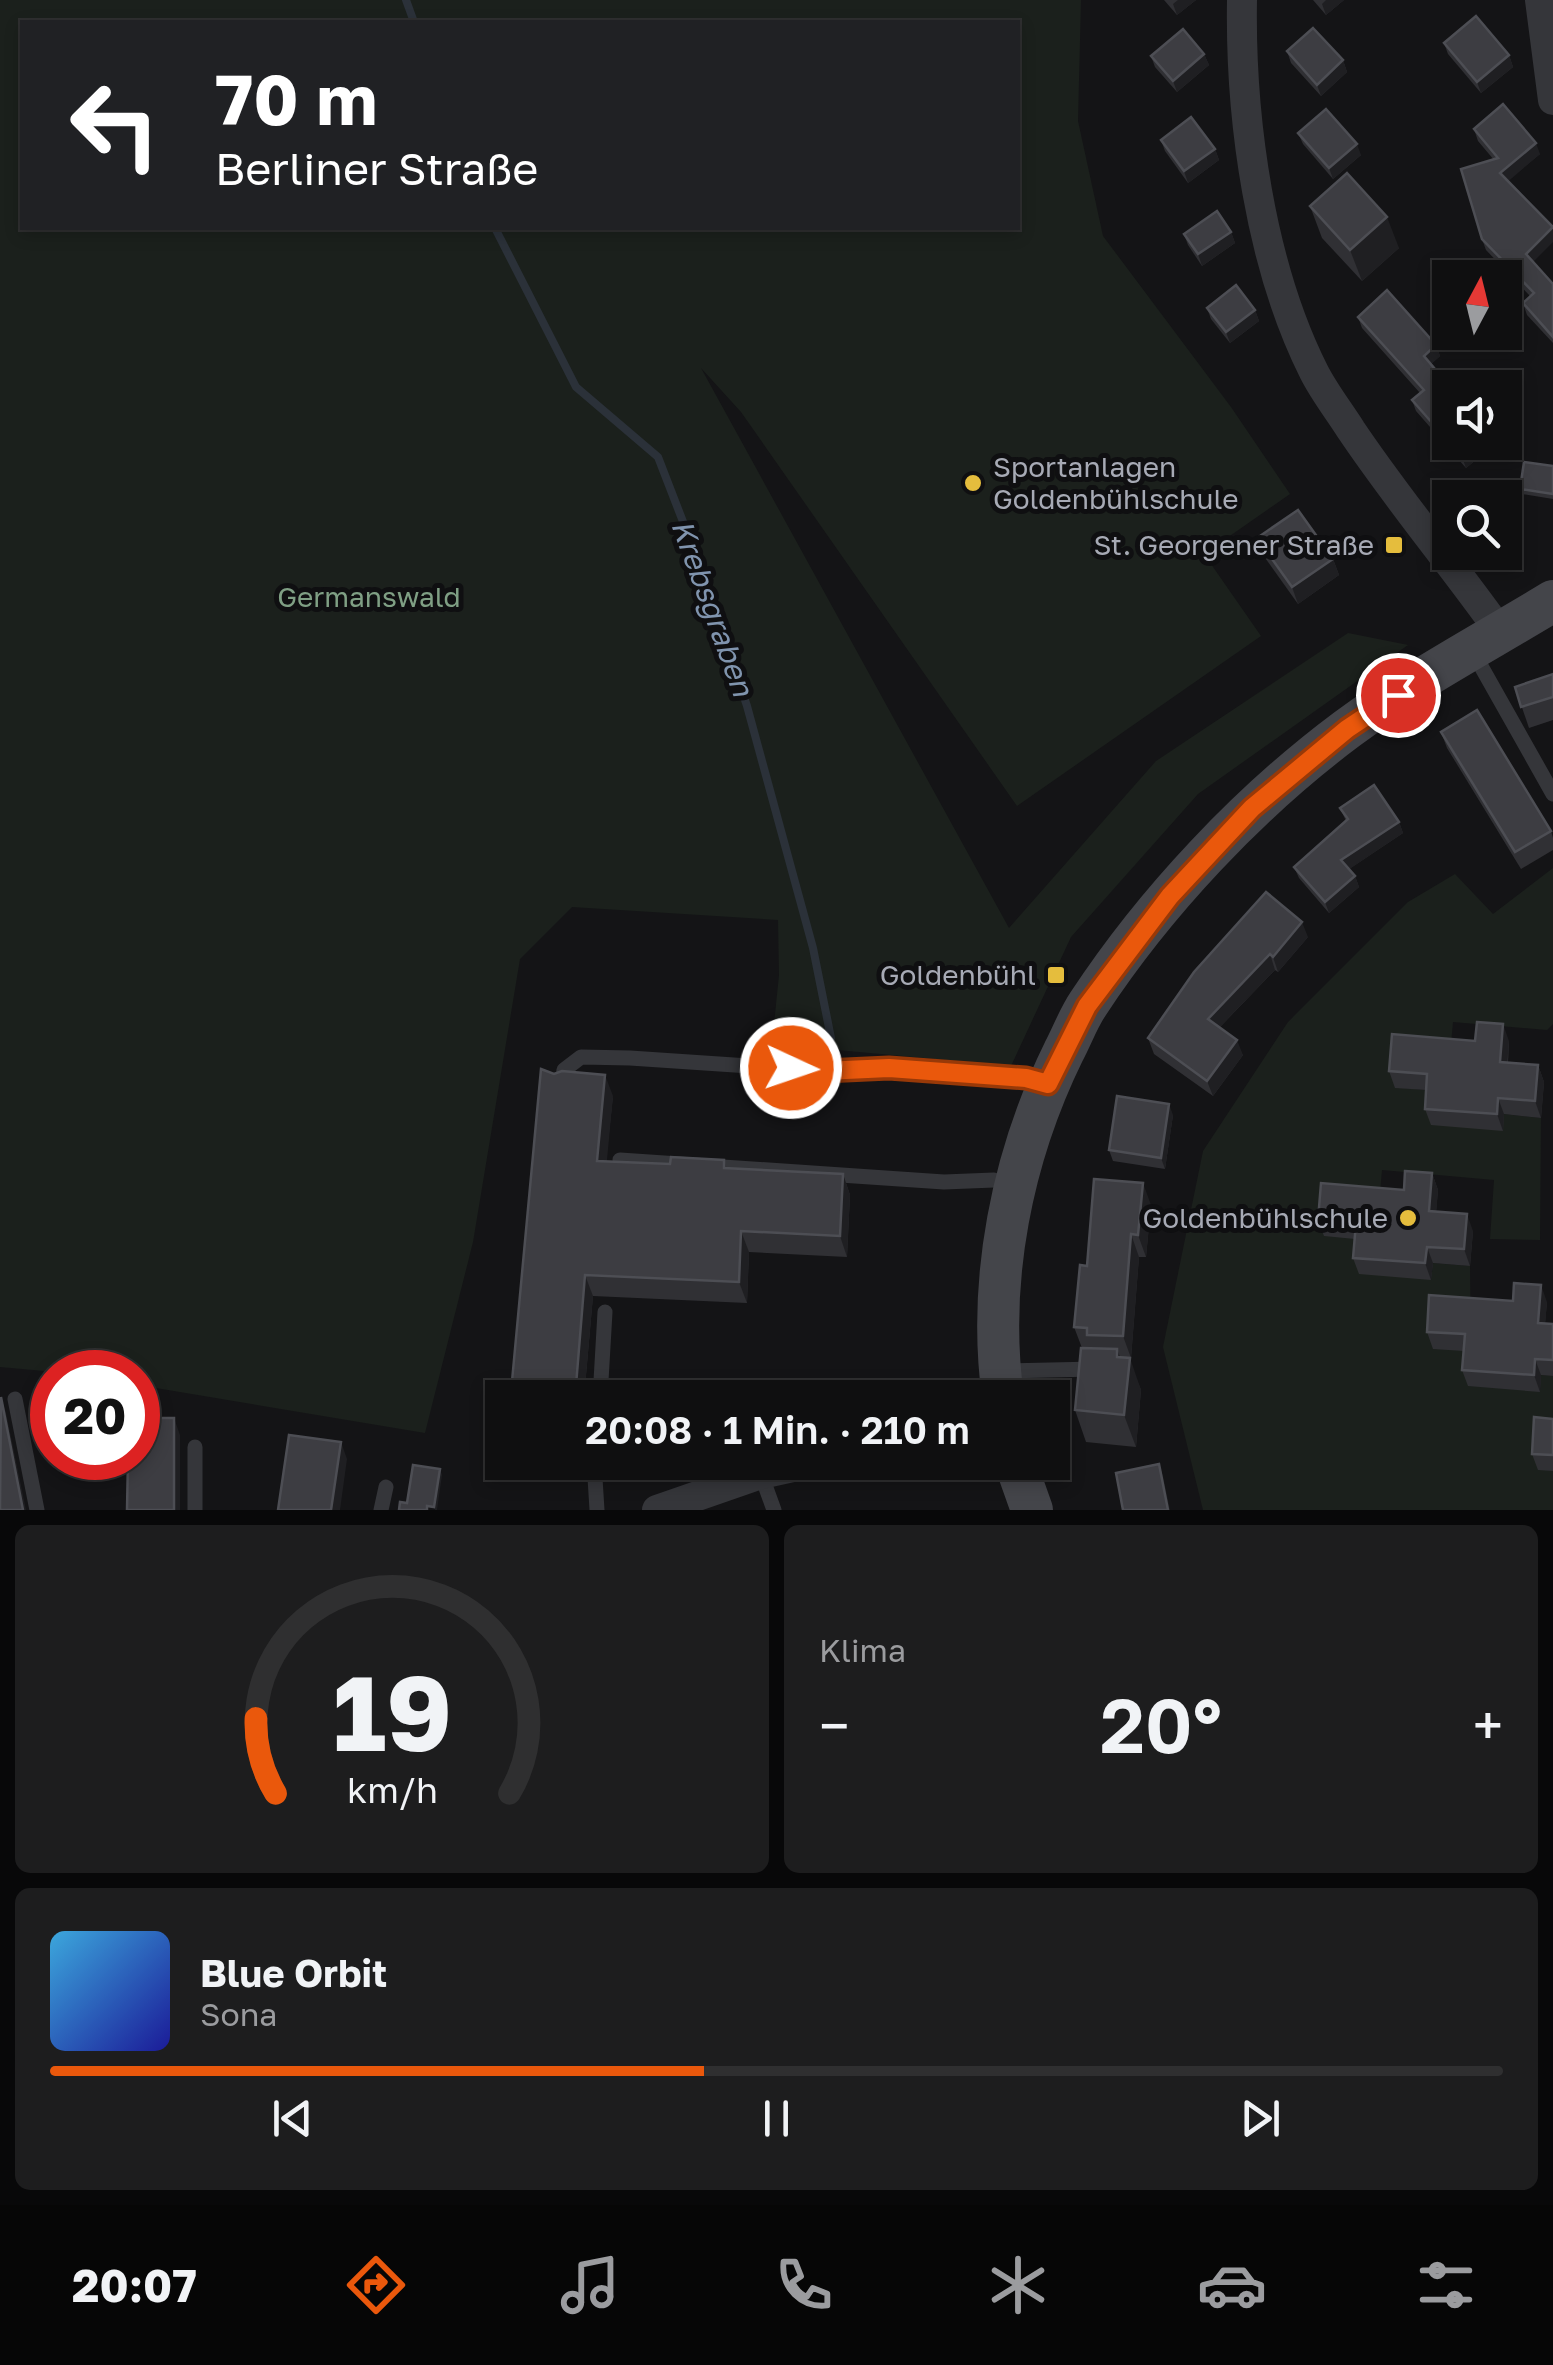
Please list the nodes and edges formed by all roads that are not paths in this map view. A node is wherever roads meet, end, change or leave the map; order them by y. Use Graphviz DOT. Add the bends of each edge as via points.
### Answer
graph roads {
  1 [pos="1242,0"];
  2 [pos="1540,0"];
  3 [pos="1553,100"];
  4 [pos="1553,600"];
  5 [pos="1486,641"];
  6 [pos="1553,794"];
  7 [pos="562,1084"];
  8 [pos="1048,1084"];
  9 [pos="620,1160"];
  10 [pos="994,1180"];
  11 [pos="605,1312"];
  12 [pos="1112,1369"];
  13 [pos="601,1380"];
  14 [pos="1001,1380"];
  15 [pos="1009,1380"];
  16 [pos="15,1399"];
  17 [pos="195,1446"];
  18 [pos="595,1480"];
  19 [pos="744,1480"];
  20 [pos="763,1480"];
  21 [pos="1021,1480"];
  22 [pos="386,1487"];
  23 [pos="36,1510"];
  24 [pos="195,1510"];
  25 [pos="380,1510"];
  26 [pos="597,1510"];
  27 [pos="658,1510"];
  28 [pos="774,1510"];
  29 [pos="1032,1510"];
  1 -- 5 [label="street" via="1247,131 1286,303 1314,374"];
  2 -- 3 [label="street"];
  4 -- 5 [label="street"];
  5 -- 6 [label="lane"];
  5 -- 8 [label="street" via="1347,729 1252,808 1170,896 1087,1006"];
  7 -- 8 [label="lane" via="564,1070 580,1057 824,1071 889,1068"];
  8 -- 14 [label="street" via="1018,1166 1002,1254"];
  9 -- 10 [label="lane" via="816,1164"];
  11 -- 13 [label="lane"];
  12 -- 15 [label="lane" via="1034,1368"];
  16 -- 23 [label="lane"];
  17 -- 24 [label="lane"];
  18 -- 26 [label="lane"];
  19 -- 27 [label="street"];
  20 -- 28 [label="lane"];
  21 -- 29 [label="street"];
  22 -- 25 [label="lane"];
}
